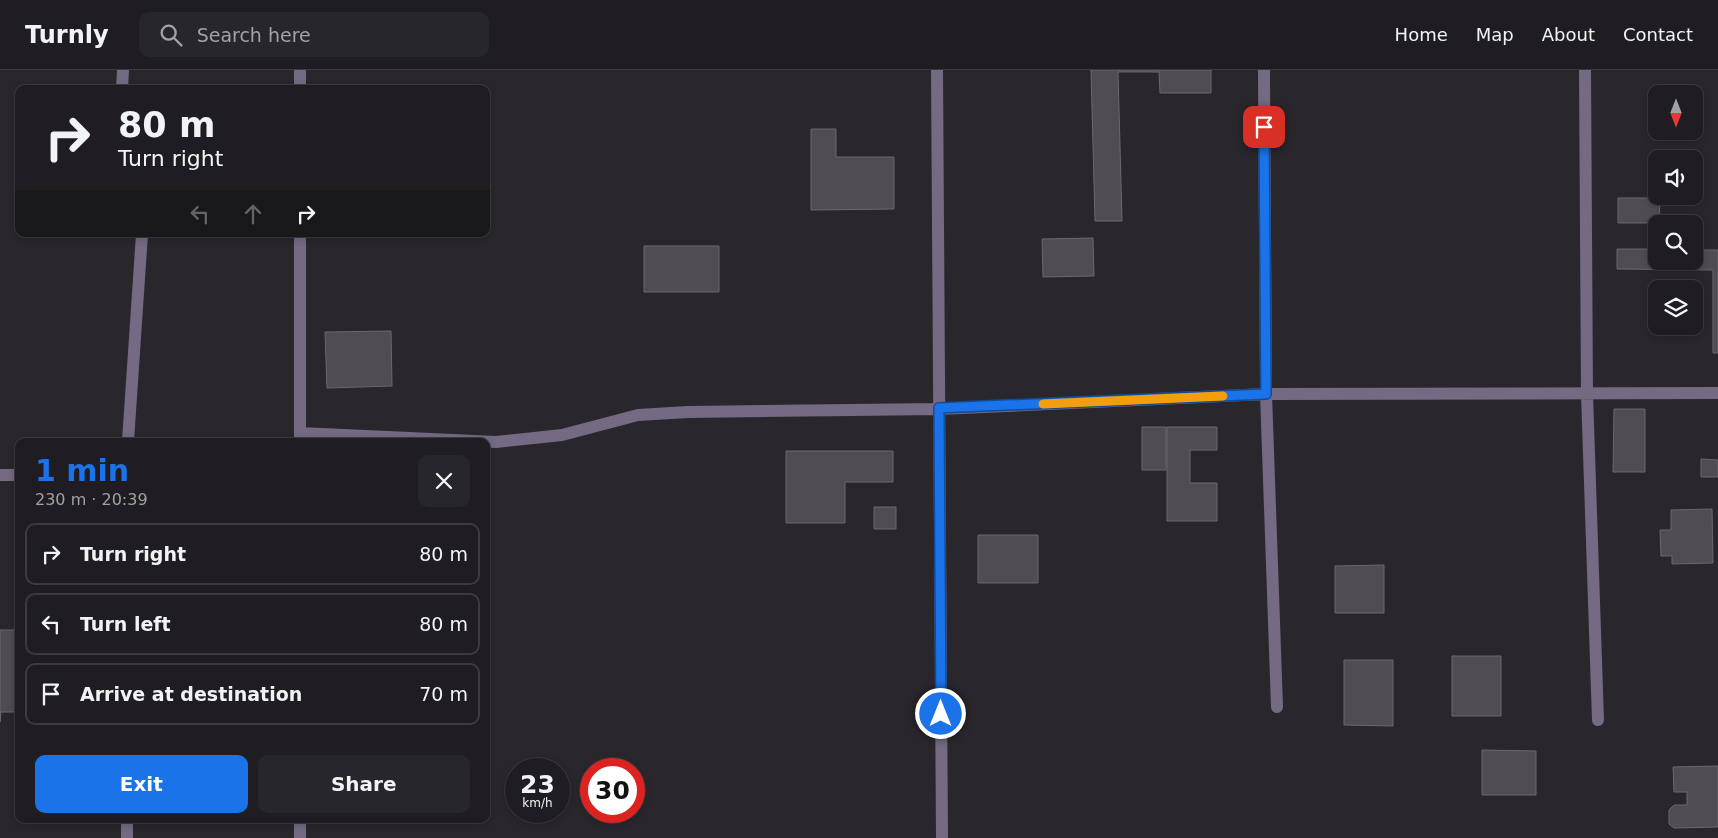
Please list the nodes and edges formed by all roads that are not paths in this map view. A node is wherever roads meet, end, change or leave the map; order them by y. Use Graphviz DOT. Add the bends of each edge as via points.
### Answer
graph roads {
  1 [pos="123,70"];
  2 [pos="300,70"];
  3 [pos="937,70"];
  4 [pos="1264,70"];
  5 [pos="1584,70"];
  6 [pos="122,85"];
  7 [pos="300,85"];
  8 [pos="142,237"];
  9 [pos="300,237"];
  10 [pos="1718,393"];
  11 [pos="1266,394"];
  12 [pos="1587,394"];
  13 [pos="939,408"];
  14 [pos="300,437"];
  15 [pos="128,438"];
  16 [pos="339,438"];
  17 [pos="490,442"];
  18 [pos="0,475"];
  19 [pos="15,475"];
  20 [pos="1277,707"];
  21 [pos="1598,720"];
  22 [pos="127,823"];
  23 [pos="300,823"];
  24 [pos="127,838"];
  25 [pos="300,838"];
  26 [pos="942,838"];
  1 -- 6 [label="street"];
  2 -- 7 [label="street"];
  3 -- 13 [label="street"];
  4 -- 11 [label="street"];
  5 -- 12 [label="street"];
  8 -- 15 [label="street"];
  9 -- 14 [label="street"];
  10 -- 12 [label="street"];
  11 -- 12 [label="street"];
  11 -- 13 [label="street"];
  11 -- 20 [label="street"];
  12 -- 21 [label="street"];
  13 -- 17 [label="street" via="646,415 562,435"];
  13 -- 26 [label="street"];
  14 -- 16 [label="street"];
  18 -- 19 [label="street"];
  22 -- 24 [label="street"];
  23 -- 25 [label="street"];
}
